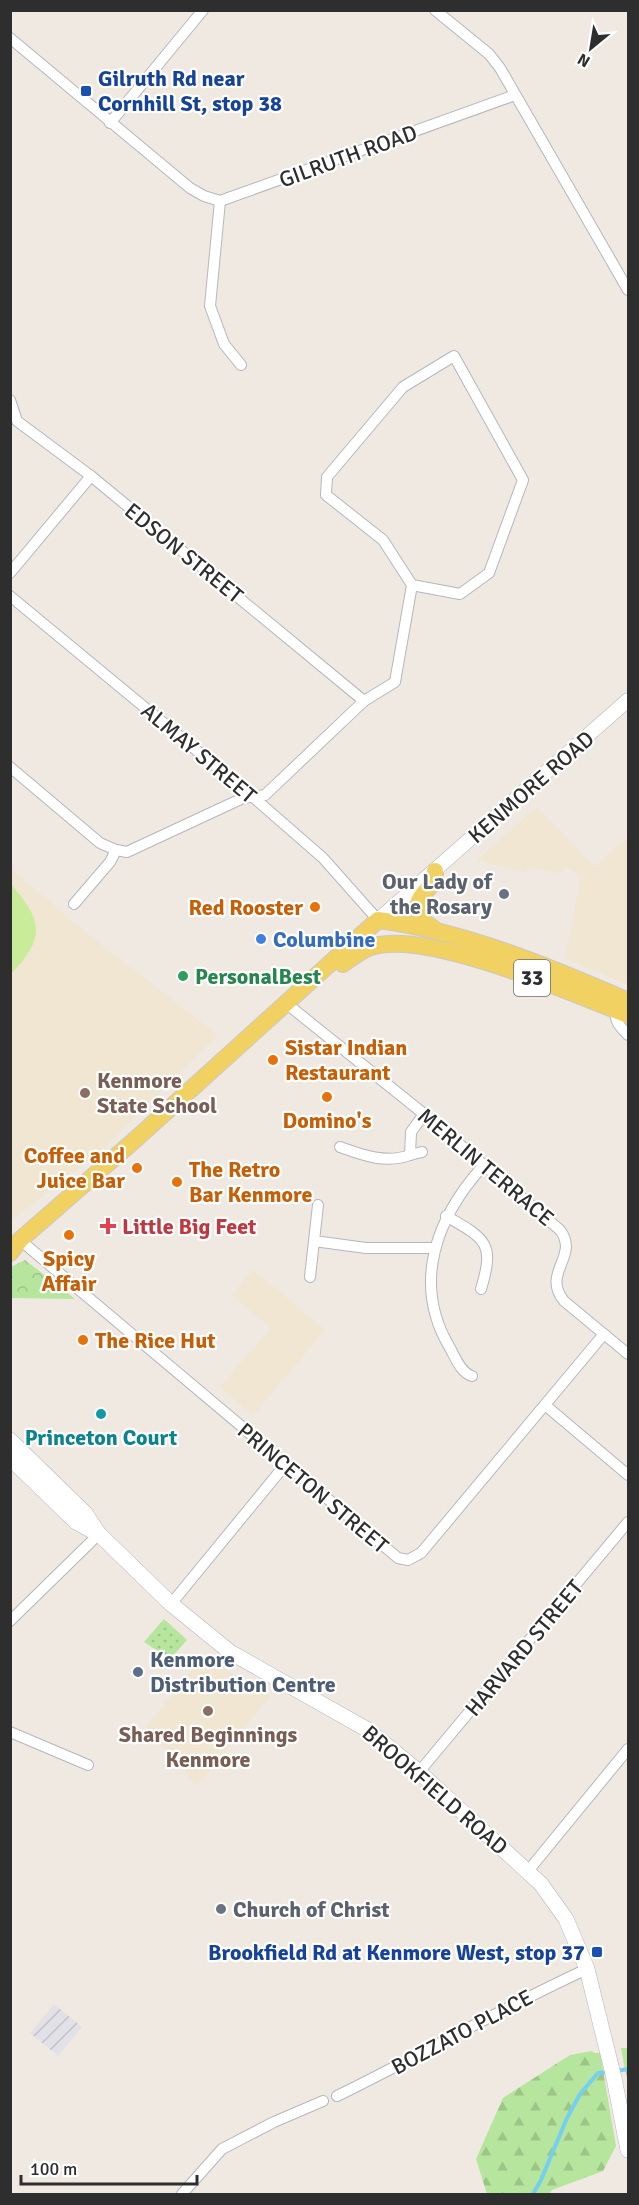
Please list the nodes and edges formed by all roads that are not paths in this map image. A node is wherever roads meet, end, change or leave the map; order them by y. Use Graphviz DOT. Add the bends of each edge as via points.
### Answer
graph roads {
  1 [pos="203,10"];
  2 [pos="435,10"];
  3 [pos="10,39"];
  4 [pos="515,95"];
  5 [pos="110,123"];
  6 [pos="220,201"];
  7 [pos="628,290"];
  8 [pos="241,365"];
  9 [pos="10,400"];
  10 [pos="91,476"];
  11 [pos="10,573"];
  12 [pos="412,585"];
  13 [pos="10,596"];
  14 [pos="628,700"];
  15 [pos="364,701"];
  16 [pos="10,767"];
  17 [pos="253,797"];
  18 [pos="116,850"];
  19 [pos="435,871"];
  20 [pos="74,904"];
  21 [pos="378,920"];
  22 [pos="440,933"];
  23 [pos="446,952"];
  24 [pos="322,970"];
  25 [pos="287,1004"];
  26 [pos="624,1006"];
  27 [pos="628,1035"];
  28 [pos="424,1114"];
  29 [pos="340,1147"];
  30 [pos="422,1152"];
  31 [pos="410,1155"];
  32 [pos="483,1166"];
  33 [pos="318,1205"];
  34 [pos="446,1216"];
  35 [pos="314,1241"];
  36 [pos="14,1244"];
  37 [pos="435,1248"];
  38 [pos="310,1277"];
  39 [pos="481,1289"];
  40 [pos="604,1334"];
  41 [pos="628,1354"];
  42 [pos="472,1376"];
  43 [pos="545,1405"];
  44 [pos="10,1440"];
  45 [pos="10,1458"];
  46 [pos="285,1465"];
  47 [pos="628,1476"];
  48 [pos="628,1522"];
  49 [pos="99,1534"];
  50 [pos="171,1604"];
  51 [pos="10,1621"];
  52 [pos="10,1732"];
  53 [pos="628,1749"];
  54 [pos="88,1765"];
  55 [pos="419,1772"];
  56 [pos="528,1871"];
  57 [pos="587,1969"];
  58 [pos="337,2096"];
  59 [pos="323,2101"];
  60 [pos="628,2150"];
  61 [pos="182,2194"];
  1 -- 5 [label="street"];
  2 -- 4 [label="street" via="489,54"];
  3 -- 5 [label="street"];
  4 -- 6 [label="street, GILRUTH ROAD"];
  4 -- 7 [label="street"];
  5 -- 6 [label="street" via="190,188"];
  6 -- 8 [label="street" via="210,306 224,344"];
  9 -- 10 [label="street, EDSON STREET" via="17,421"];
  10 -- 11 [label="street"];
  10 -- 15 [label="street, EDSON STREET"];
  12 -- 12 [label="street" via="382,540 326,495 327,477 403,387 454,356 524,480 489,573 460,594"];
  12 -- 15 [label="street" via="396,682"];
  13 -- 17 [label="street, ALMAY STREET"];
  14 -- 19 [label="street, KENMORE ROAD"];
  15 -- 17 [label="street" via="265,795"];
  16 -- 18 [label="street" via="100,843"];
  17 -- 18 [label="street" via="243,798 127,852"];
  17 -- 21 [label="street, ALMAY STREET" via="322,858"];
  18 -- 20 [label="street"];
  19 -- 21 [label="street, KENMORE ROAD"];
  19 -- 22 [label="main road" via="435,881 418,899 417,906 422,921"];
  21 -- 22 [label="main road, 33"];
  21 -- 23 [label="main road" via="397,931 434,941"];
  21 -- 24 [label="main road, 33"];
  22 -- 26 [label="main road, 33" via="516,956"];
  23 -- 24 [label="main road, 33" via="398,943 376,945 338,967"];
  23 -- 26 [label="main road, 33"];
  24 -- 25 [label="main road, 33"];
  25 -- 28 [label="street, MERLIN TERRACE"];
  25 -- 36 [label="main road, 33"];
  26 -- 27 [label="street" via="615,1016"];
  28 -- 31 [label="street" via="411,1132"];
  28 -- 32 [label="street, MERLIN TERRACE"];
  29 -- 31 [label="street" via="379,1158"];
  30 -- 31 [label="street"];
  32 -- 34 [label="street"];
  32 -- 40 [label="street, MERLIN TERRACE" via="565,1236 566,1249 556,1289 564,1301"];
  33 -- 35 [label="street"];
  34 -- 37 [label="street"];
  34 -- 39 [label="street" via="478,1236 486,1248 489,1257"];
  35 -- 37 [label="street" via="366,1248"];
  35 -- 38 [label="street"];
  36 -- 46 [label="street, PRINCETON STREET"];
  37 -- 42 [label="street" via="431,1289 439,1326 464,1371"];
  40 -- 41 [label="street, MERLIN TERRACE"];
  40 -- 43 [label="street, PRINCETON STREET"];
  43 -- 46 [label="street, PRINCETON STREET" via="421,1553 408,1560 398,1558"];
  43 -- 47 [label="street"];
  44 -- 49 [label="main road, BROOKFIELD ROAD" via="85,1513"];
  45 -- 49 [label="main road, BROOKFIELD ROAD" via="76,1522"];
  46 -- 50 [label="street"];
  48 -- 55 [label="street, HARVARD STREET"];
  49 -- 50 [label="main road, BROOKFIELD ROAD"];
  49 -- 51 [label="street"];
  50 -- 55 [label="main road, BROOKFIELD ROAD" via="230,1652 368,1730"];
  52 -- 54 [label="street"];
  53 -- 56 [label="street"];
  55 -- 56 [label="main road, BROOKFIELD ROAD"];
  56 -- 57 [label="main road, BROOKFIELD ROAD" via="566,1919"];
  57 -- 58 [label="street, BOZZATO PLACE"];
  57 -- 60 [label="main road, BROOKFIELD ROAD"];
  59 -- 61 [label="street" via="222,2149"];
}
